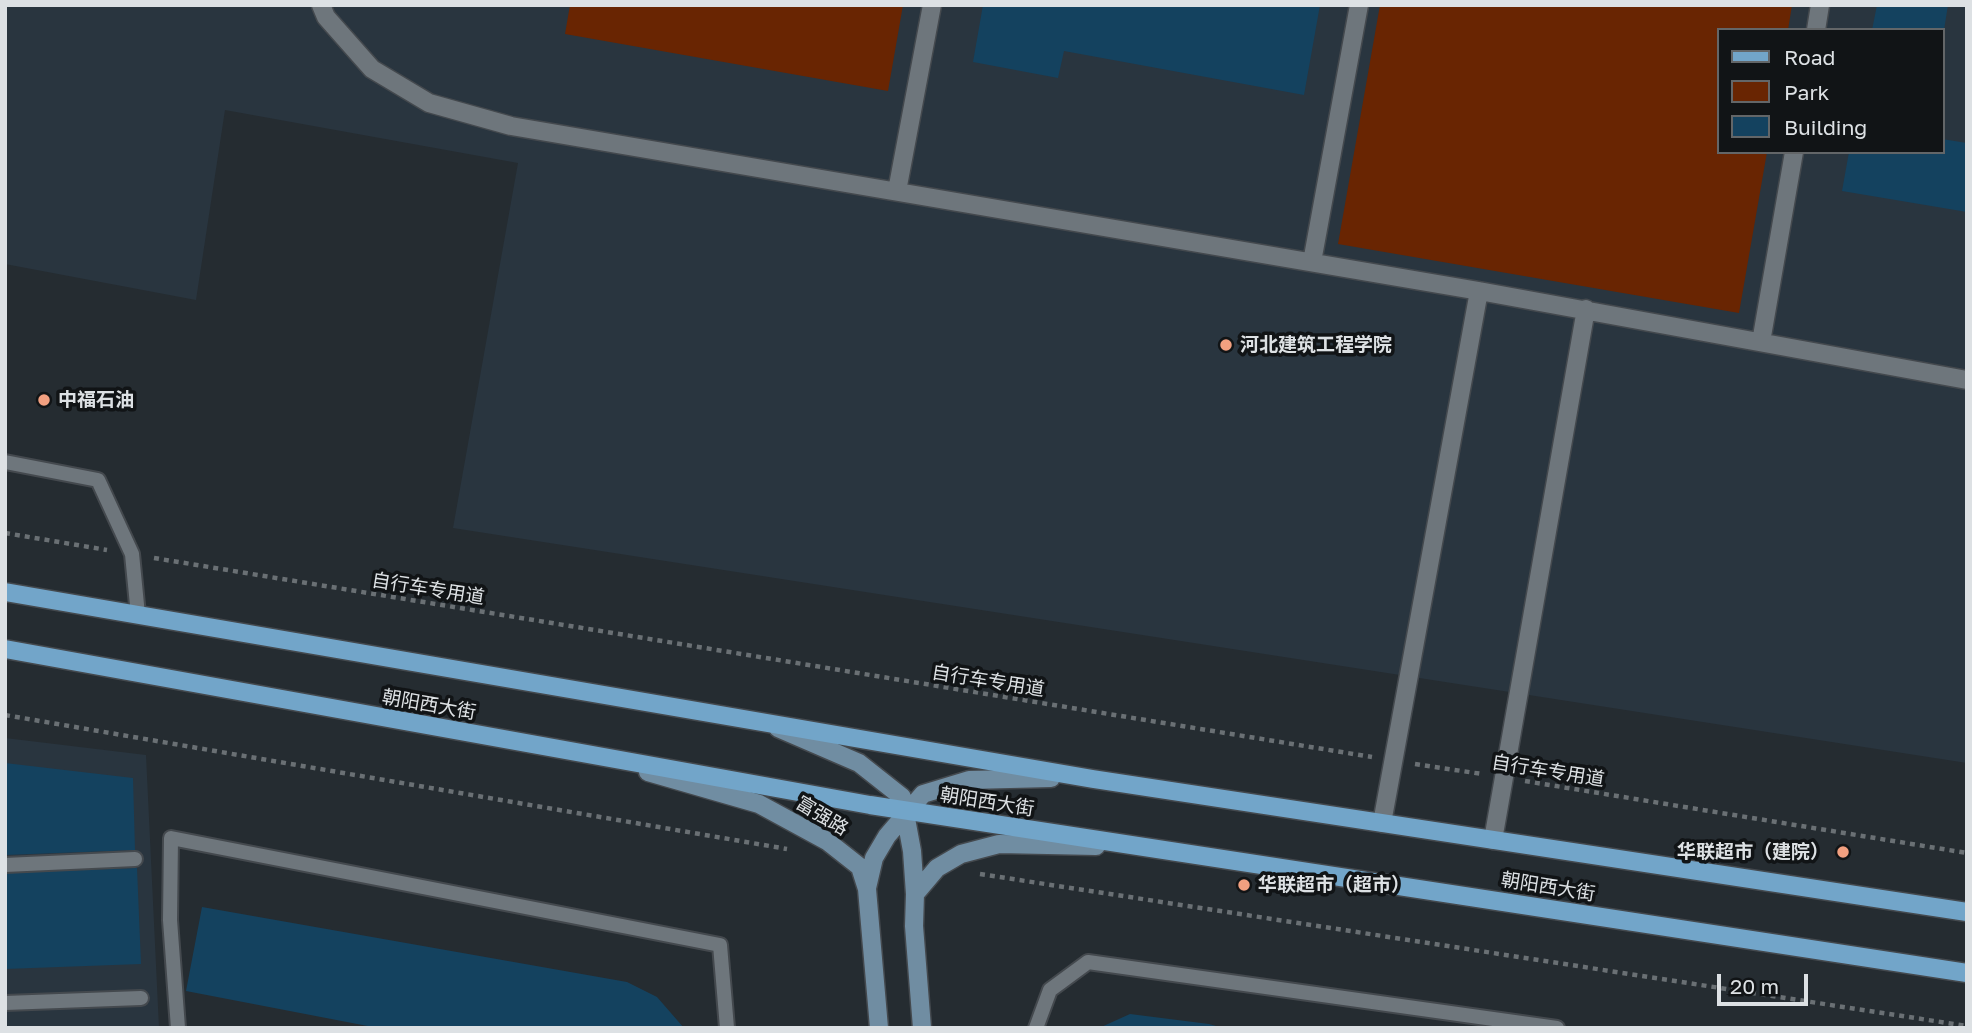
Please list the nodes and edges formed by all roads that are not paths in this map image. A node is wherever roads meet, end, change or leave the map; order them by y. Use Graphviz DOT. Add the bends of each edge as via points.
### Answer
graph roads {
  1 [pos="321,5"];
  2 [pos="932,5"];
  3 [pos="1359,5"];
  4 [pos="1820,5"];
  5 [pos="1816,28"];
  6 [pos="1794,154"];
  7 [pos="897,191"];
  8 [pos="1312,262"];
  9 [pos="1479,291"];
  10 [pos="1586,309"];
  11 [pos="1761,342"];
  12 [pos="1967,380"];
  13 [pos="5,462"];
  14 [pos="5,592"];
  15 [pos="138,615"];
  16 [pos="5,649"];
  17 [pos="768,723"];
  18 [pos="605,759"];
  19 [pos="1093,779"];
  20 [pos="906,812"];
  21 [pos="1382,823"];
  22 [pos="1493,839"];
  23 [pos="1166,850"];
  24 [pos="135,859"];
  25 [pos="5,865"];
  26 [pos="867,889"];
  27 [pos="915,894"];
  28 [pos="1967,912"];
  29 [pos="1967,973"];
  30 [pos="141,998"];
  31 [pos="5,1003"];
  32 [pos="178,1028"];
  33 [pos="727,1028"];
  34 [pos="879,1028"];
  35 [pos="922,1028"];
  36 [pos="1035,1028"];
  37 [pos="1557,1028"];
  1 -- 7 [label="street" via="372,69 429,103 511,126"];
  2 -- 7 [label="street"];
  3 -- 8 [label="street"];
  4 -- 5 [label="street"];
  6 -- 11 [label="street"];
  7 -- 8 [label="street"];
  8 -- 9 [label="street"];
  9 -- 10 [label="street"];
  9 -- 21 [label="street"];
  10 -- 11 [label="street"];
  10 -- 22 [label="street"];
  11 -- 12 [label="street"];
  13 -- 15 [label="lane" via="98,480 132,554"];
  14 -- 15 [label="main road, 朝阳西大街"];
  15 -- 17 [label="main road, 朝阳西大街"];
  16 -- 18 [label="main road, 朝阳西大街"];
  17 -- 19 [label="main road, 朝阳西大街"];
  17 -- 20 [label="main road" via="859,763 902,797"];
  18 -- 20 [label="main road, 朝阳西大街"];
  18 -- 26 [label="main road, 富强路" via="759,804 853,860"];
  19 -- 20 [label="main road" via="969,780 923,794"];
  19 -- 21 [label="main road, 朝阳西大街"];
  20 -- 23 [label="main road, 朝阳西大街"];
  20 -- 26 [label="main road" via="874,858"];
  20 -- 27 [label="main road"];
  21 -- 22 [label="main road, 朝阳西大街"];
  22 -- 28 [label="main road, 朝阳西大街"];
  23 -- 27 [label="main road" via="999,844 961,854 937,868"];
  23 -- 29 [label="main road, 朝阳西大街"];
  24 -- 25 [label="lane"];
  26 -- 34 [label="main road, 富强路"];
  27 -- 35 [label="main road"];
  30 -- 31 [label="lane"];
  32 -- 33 [label="lane" via="170,920 171,838 720,945"];
  36 -- 37 [label="lane" via="1050,990 1088,962"];
}
